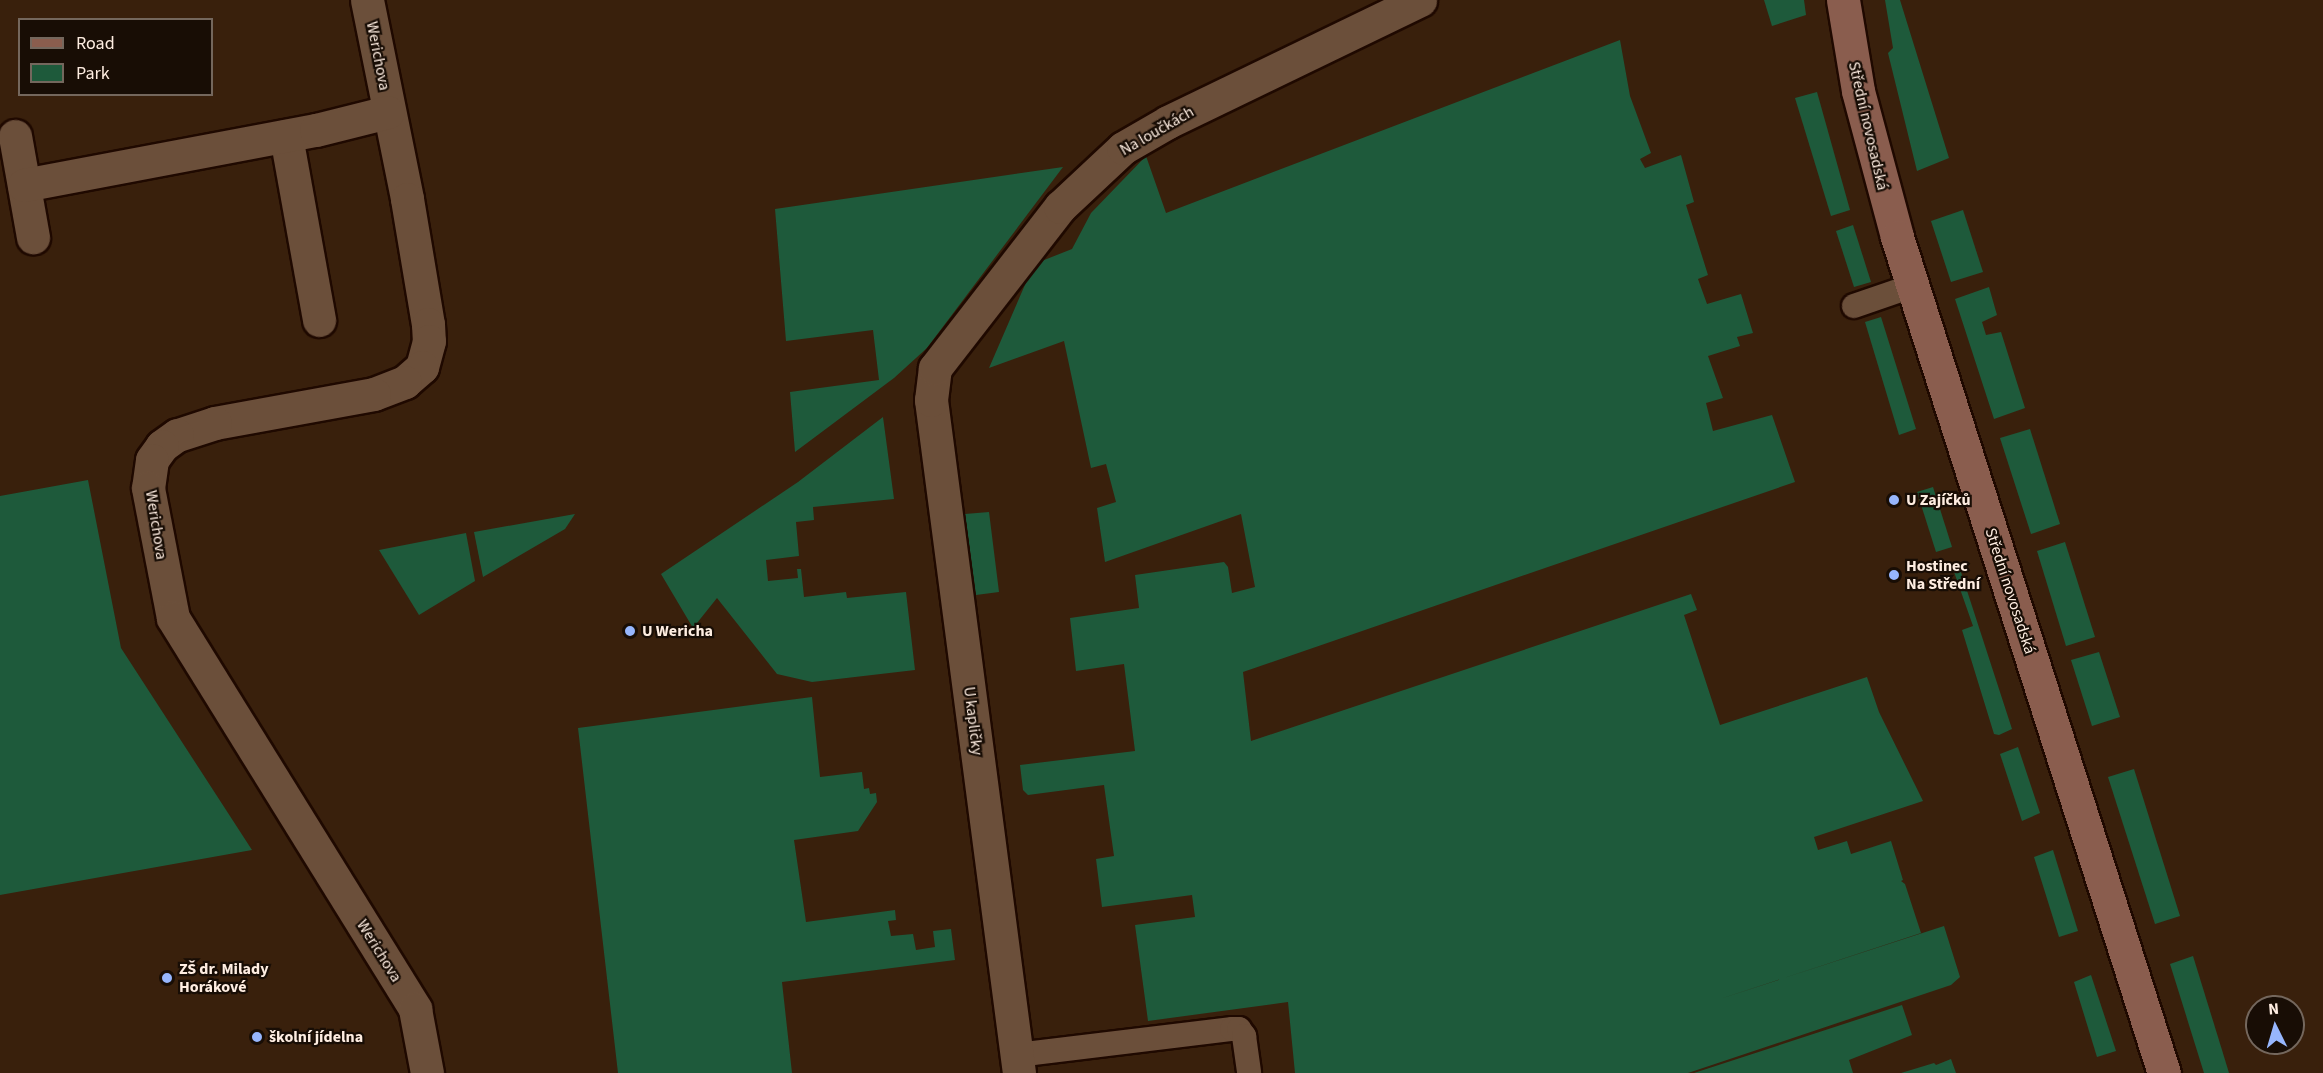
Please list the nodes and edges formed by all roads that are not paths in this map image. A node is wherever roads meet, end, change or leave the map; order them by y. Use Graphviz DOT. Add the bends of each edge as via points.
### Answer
graph roads {
  1 [pos="367,0"];
  2 [pos="1420,0"];
  3 [pos="1843,0"];
  4 [pos="388,112"];
  5 [pos="15,136"];
  6 [pos="286,136"];
  7 [pos="24,185"];
  8 [pos="33,237"];
  9 [pos="1912,286"];
  10 [pos="1854,306"];
  11 [pos="320,320"];
  12 [pos="934,369"];
  13 [pos="1018,1064"];
  14 [pos="427,1073"];
  15 [pos="1249,1073"];
  16 [pos="2164,1073"];
  1 -- 4 [label="street, Werichova"];
  2 -- 12 [label="street, Na loučkách" via="1168,122 1123,148 1060,207"];
  3 -- 9 [label="main road, Střední novosadská" via="1870,142"];
  4 -- 6 [label="street, Werichova"];
  4 -- 14 [label="street, Werichova" via="428,324 429,341 422,367 405,382 374,394 215,423 177,435 152,460 148,488 173,618 415,1009"];
  5 -- 7 [label="street"];
  6 -- 7 [label="street, Werichova"];
  6 -- 11 [label="street"];
  7 -- 8 [label="street"];
  9 -- 10 [label="lane"];
  9 -- 16 [label="main road, Střední novosadská"];
  12 -- 13 [label="street, U kapličky" via="931,400"];
  13 -- 15 [label="lane" via="1239,1029 1244,1036"];
}
